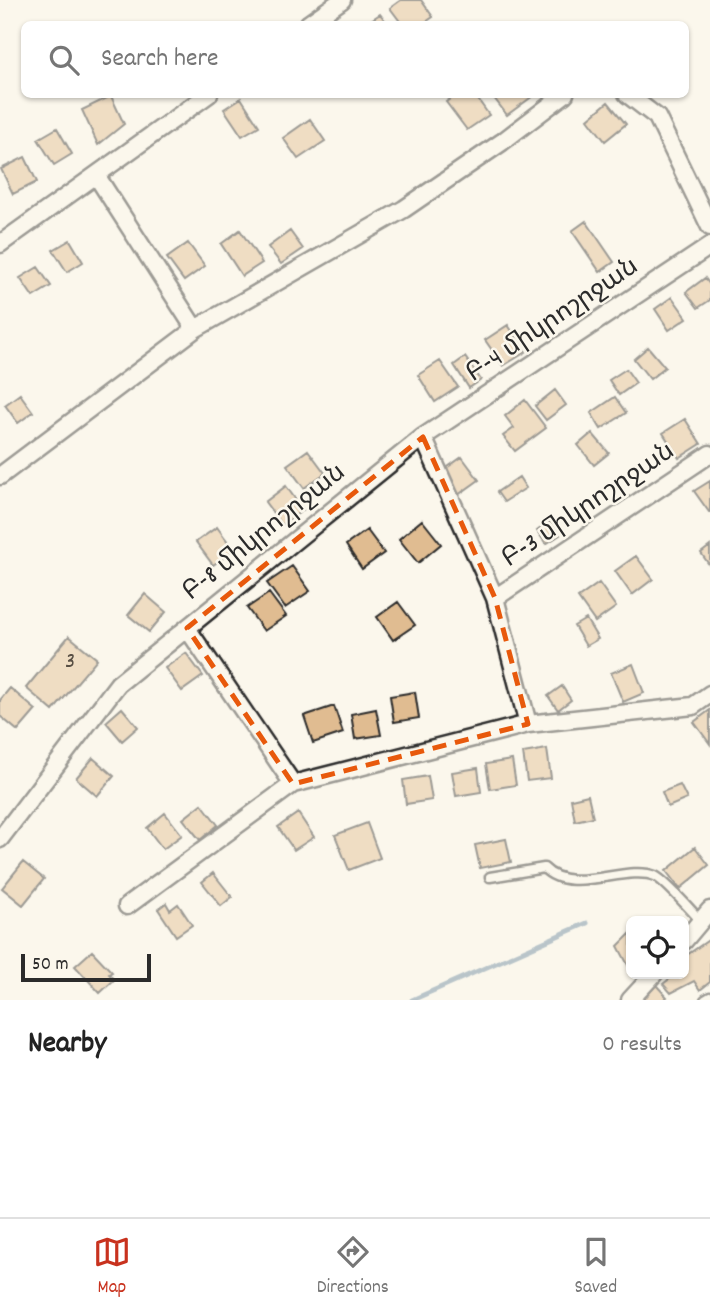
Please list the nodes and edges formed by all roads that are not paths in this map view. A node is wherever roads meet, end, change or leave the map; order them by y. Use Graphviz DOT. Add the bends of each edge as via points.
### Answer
graph roads {
  1 [pos="342,0"];
  2 [pos="312,21"];
  3 [pos="203,98"];
  4 [pos="560,98"];
  5 [pos="632,98"];
  6 [pos="96,175"];
  7 [pos="710,228"];
  8 [pos="0,244"];
  9 [pos="710,246"];
  10 [pos="195,329"];
  11 [pos="422,437"];
  12 [pos="710,454"];
  13 [pos="0,476"];
  14 [pos="495,598"];
  15 [pos="187,628"];
  16 [pos="710,694"];
  17 [pos="528,724"];
  18 [pos="293,784"];
  19 [pos="0,839"];
  20 [pos="490,877"];
  21 [pos="127,906"];
  22 [pos="706,916"];
  23 [pos="689,935"];
  24 [pos="649,979"];
  25 [pos="710,997"];
  26 [pos="629,1000"];
  27 [pos="705,1000"];
  1 -- 2 [label="street"];
  3 -- 6 [label="street"];
  4 -- 10 [label="street" via="404,209"];
  5 -- 7 [label="street" via="657,117"];
  6 -- 8 [label="street"];
  6 -- 10 [label="street"];
  9 -- 11 [label="street, Բ-4 միկրոշրջան"];
  10 -- 13 [label="street"];
  11 -- 14 [label="street"];
  11 -- 15 [label="street, Բ-8 միկրոշրջան"];
  12 -- 14 [label="street, Բ-3 միկրոշրջան"];
  14 -- 17 [label="street"];
  15 -- 18 [label="street, Բ-8 միկրոշրջան"];
  15 -- 19 [label="street" via="118,684"];
  16 -- 17 [label="street" via="693,706"];
  17 -- 18 [label="street"];
  18 -- 21 [label="street"];
  20 -- 22 [label="lane" via="544,868 549,874 578,880 643,874 656,877"];
  22 -- 23 [label="street"];
  24 -- 26 [label="street"];
  25 -- 27 [label="lane"];
}
